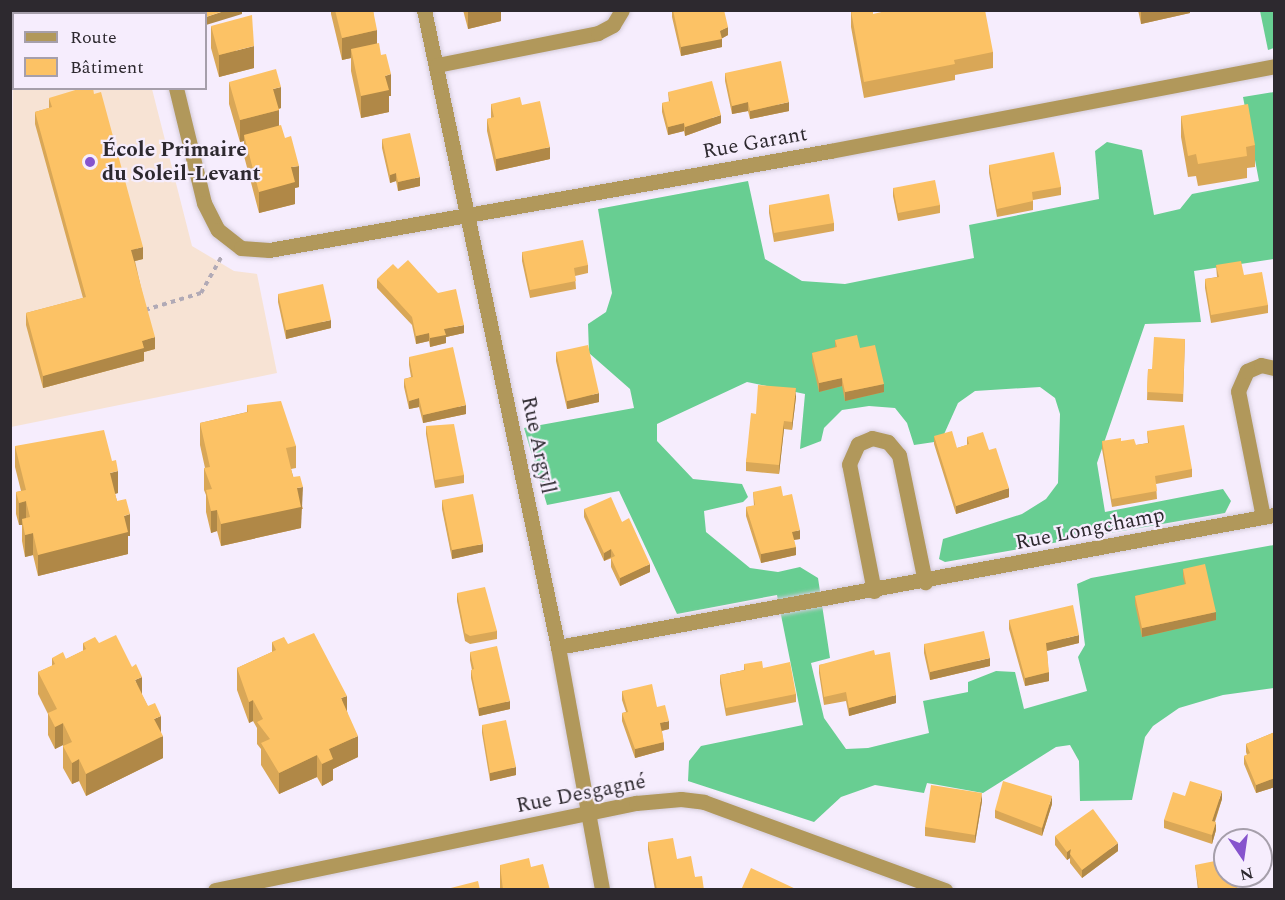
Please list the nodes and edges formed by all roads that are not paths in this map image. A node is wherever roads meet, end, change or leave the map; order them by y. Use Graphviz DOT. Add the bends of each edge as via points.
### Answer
graph roads {
  1 [pos="424,10"];
  2 [pos="621,10"];
  3 [pos="437,65"];
  4 [pos="1275,66"];
  5 [pos="176,90"];
  6 [pos="470,216"];
  7 [pos="1275,368"];
  8 [pos="1269,516"];
  9 [pos="925,582"];
  10 [pos="874,591"];
  11 [pos="558,647"];
  12 [pos="586,814"];
  13 [pos="214,890"];
  14 [pos="602,890"];
  15 [pos="945,890"];
  1 -- 3 [label="street, Rue Argyll"];
  2 -- 3 [label="street" via="613,26 598,33"];
  3 -- 6 [label="street, Rue Argyll"];
  4 -- 6 [label="street, Rue Garant"];
  5 -- 6 [label="street, Rue Garant" via="204,203 218,230 236,244 269,250"];
  6 -- 11 [label="street, Rue Argyll"];
  7 -- 8 [label="street, Rue Longchamp" via="1261,365 1247,371 1238,391"];
  8 -- 9 [label="street, Rue Longchamp"];
  9 -- 10 [label="street, Rue Longchamp"];
  9 -- 10 [label="street" via="899,455 888,442 872,438 858,444 849,464"];
  10 -- 11 [label="street, Rue Longchamp"];
  11 -- 12 [label="street, Rue Argyll"];
  12 -- 13 [label="street, Rue Desgagné"];
  12 -- 14 [label="street, Rue Argyll"];
  12 -- 15 [label="street, Rue Desgagné" via="636,803 681,799 704,802"];
}
